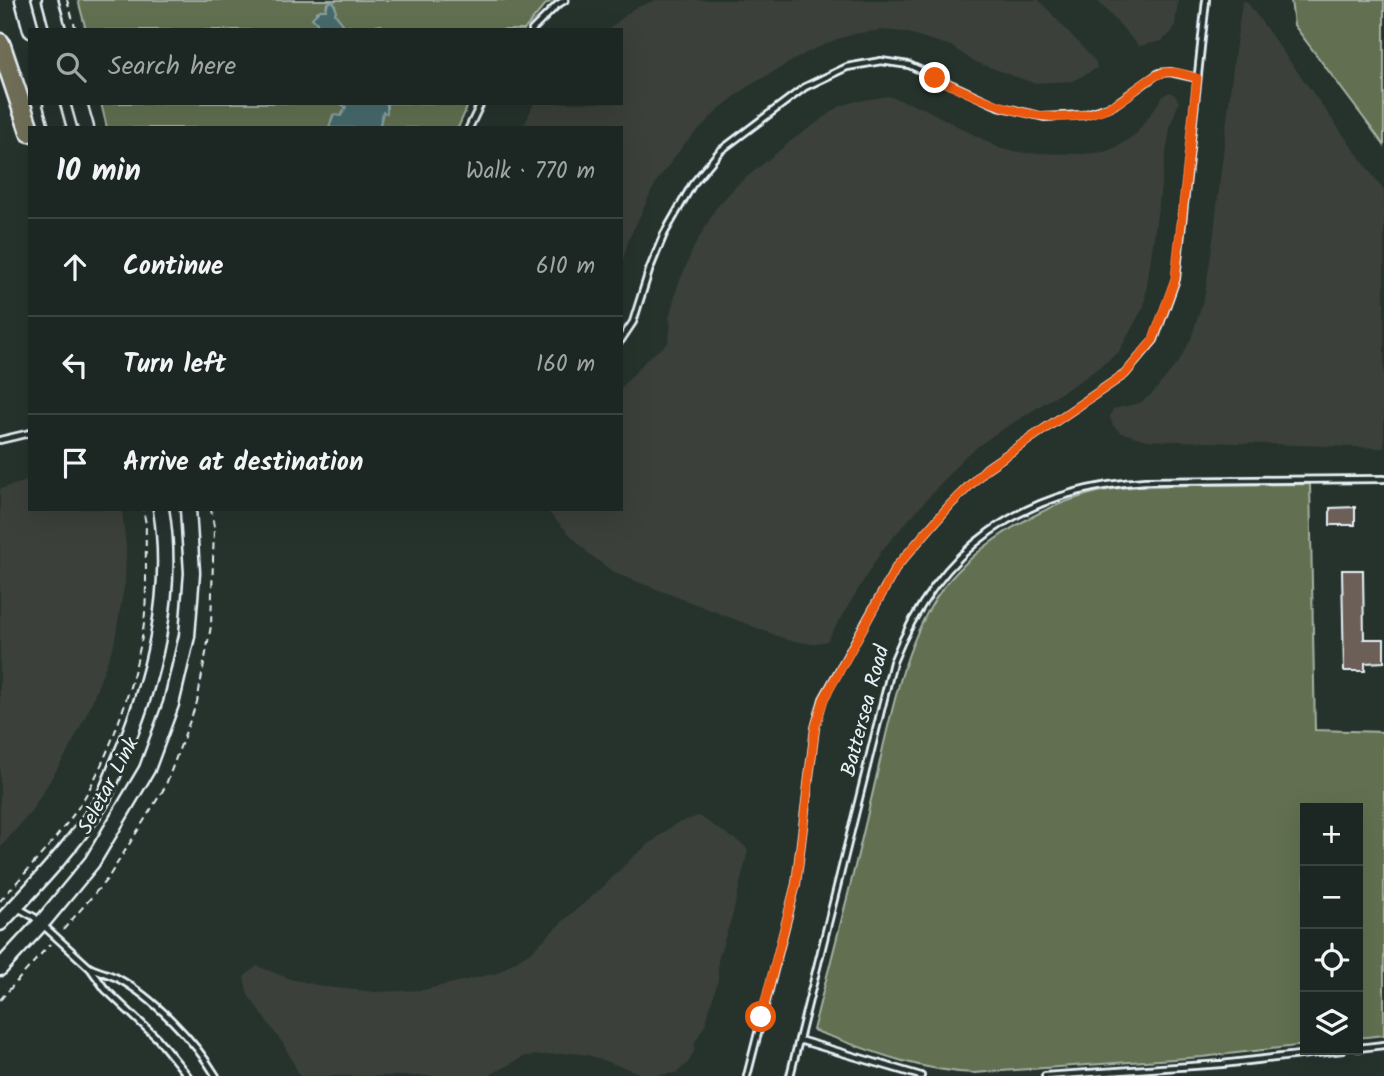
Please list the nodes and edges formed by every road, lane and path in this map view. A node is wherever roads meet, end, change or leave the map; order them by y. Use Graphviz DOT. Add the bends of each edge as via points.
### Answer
graph roads {
  1 [pos="23,0"];
  2 [pos="50,0"];
  3 [pos="67,0"];
  4 [pos="565,0"];
  5 [pos="1206,0"];
  6 [pos="30,28"];
  7 [pos="57,28"];
  8 [pos="75,28"];
  9 [pos="533,28"];
  10 [pos="0,43"];
  11 [pos="1197,78"];
  12 [pos="51,105"];
  13 [pos="480,105"];
  14 [pos="80,108"];
  15 [pos="56,124"];
  16 [pos="28,126"];
  17 [pos="85,126"];
  18 [pos="470,126"];
  19 [pos="623,337"];
  20 [pos="28,433"];
  21 [pos="0,440"];
  22 [pos="1384,480"];
  23 [pos="143,511"];
  24 [pos="161,511"];
  25 [pos="188,511"];
  26 [pos="0,901"];
  27 [pos="15,907"];
  28 [pos="0,923"];
  29 [pos="40,924"];
  30 [pos="0,968"];
  31 [pos="90,968"];
  32 [pos="799,1040"];
  33 [pos="1384,1045"];
  34 [pos="1363,1047"];
  35 [pos="1302,1055"];
  36 [pos="188,1076"];
  37 [pos="216,1076"];
  38 [pos="747,1076"];
  39 [pos="790,1076"];
  40 [pos="920,1076"];
  41 [pos="1045,1076"];
  1 -- 6 [label="main road"];
  2 -- 7 [label="main road"];
  3 -- 8 [label="path"];
  4 -- 9 [label="lane"];
  5 -- 11 [label="lane"];
  10 -- 16 [label="highway"];
  11 -- 19 [label="lane" via="1159,73 1114,105 1083,115 1044,117 998,106 909,65 881,61 847,67 806,87 720,151 692,186 664,234 634,322"];
  11 -- 38 [label="lane" via="1175,279 1153,340 1125,374 987,468 950,505 897,566 824,699 815,728 796,884"];
  12 -- 15 [label="main road"];
  13 -- 18 [label="lane"];
  14 -- 17 [label="main road"];
  20 -- 21 [label="lane"];
  22 -- 32 [label="lane, Battersea Road" via="1113,483 1063,495 1004,521 950,566 906,629 893,662"];
  23 -- 26 [label="path" via="143,629 134,677 108,750 77,809"];
  24 -- 27 [label="main road, Seletar Link" via="162,604 152,669 137,720 101,802"];
  25 -- 29 [label="main road, Seletar Link" via="192,573 187,636 171,704 147,769 110,832 92,862"];
  27 -- 28 [label="main road, Seletar Link"];
  27 -- 29 [label="lane"];
  29 -- 30 [label="main road, Seletar Link"];
  29 -- 31 [label="lane"];
  31 -- 36 [label="lane"];
  31 -- 37 [label="lane" via="117,978 146,998 187,1037"];
  32 -- 39 [label="lane, Battersea Road"];
  32 -- 40 [label="lane"];
  33 -- 34 [label="lane"];
  35 -- 41 [label="lane"];
}
